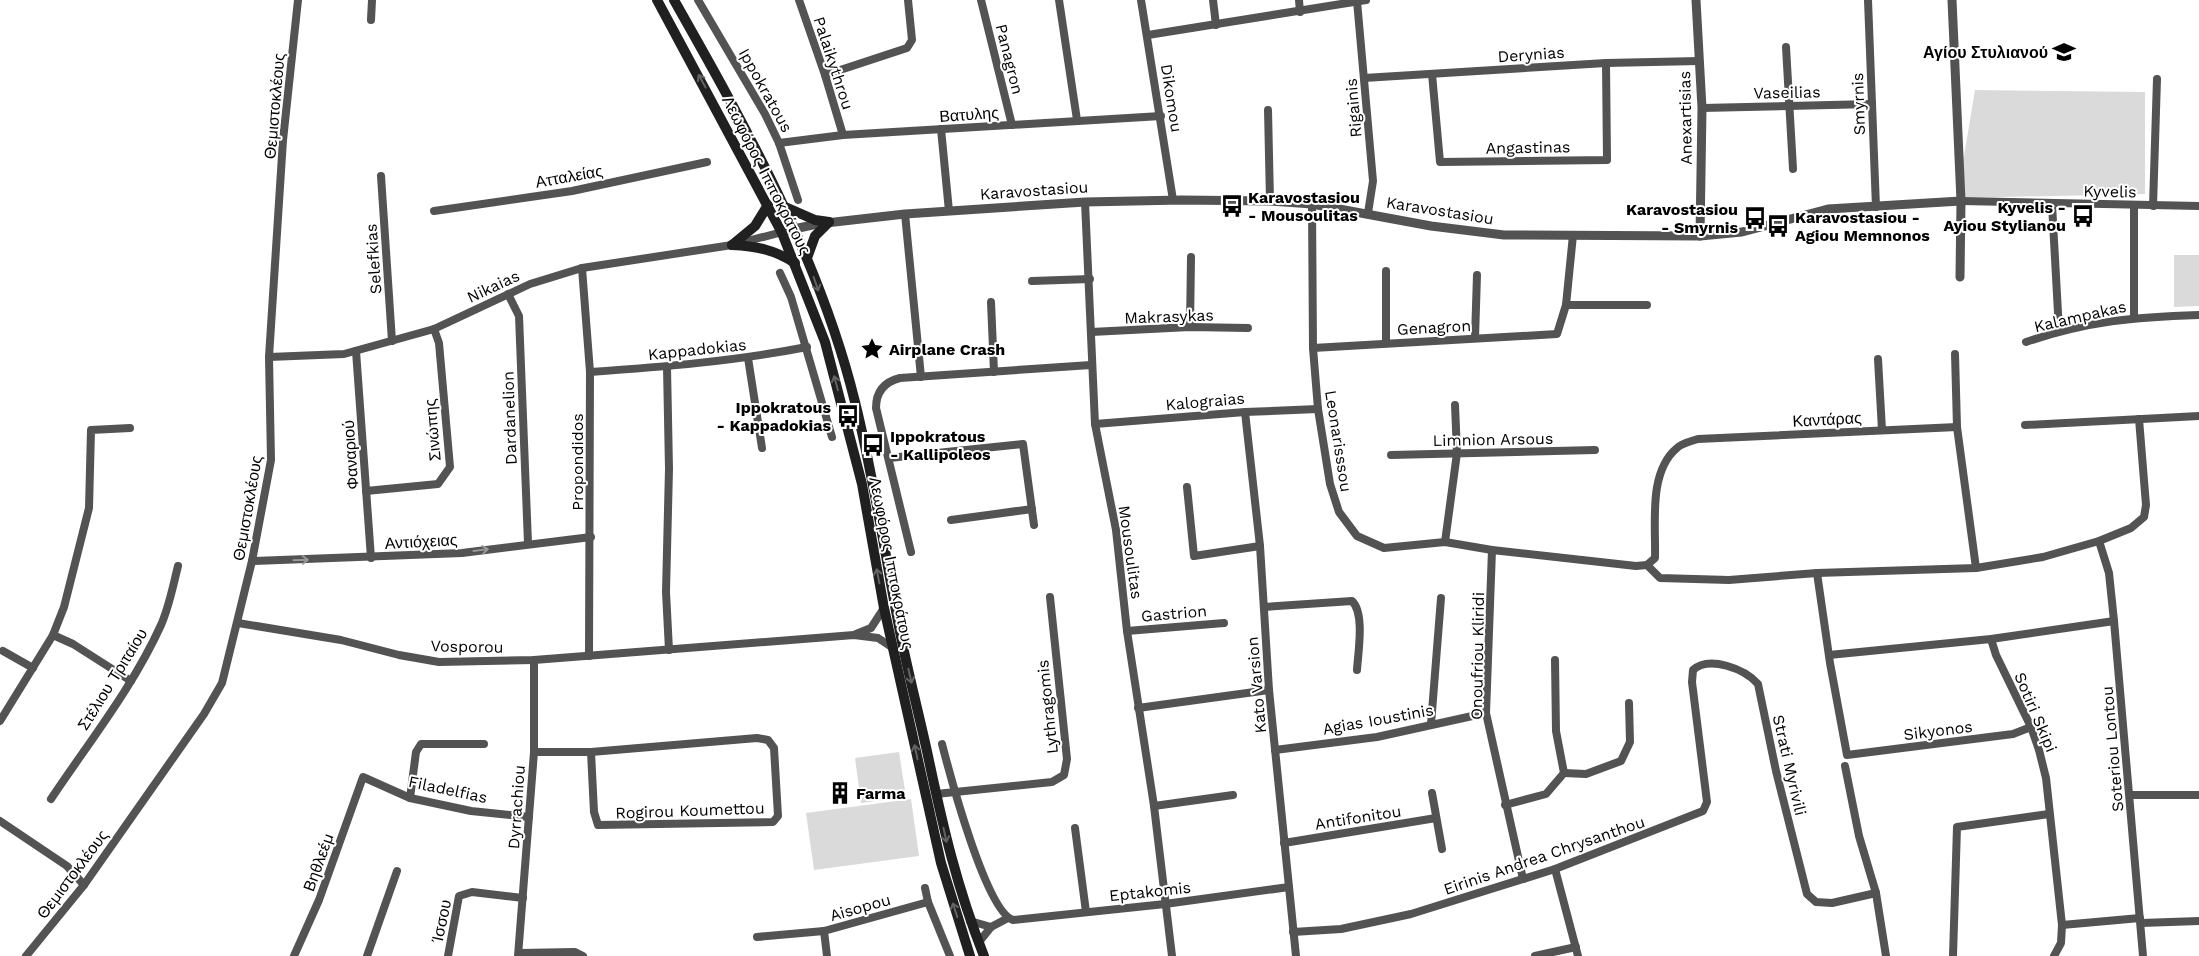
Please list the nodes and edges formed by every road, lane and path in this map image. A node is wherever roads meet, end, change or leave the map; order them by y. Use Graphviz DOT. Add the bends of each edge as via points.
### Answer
graph roads {
  1 [pos="298,0"];
  2 [pos="372,0"];
  3 [pos="657,0"];
  4 [pos="674,0"];
  5 [pos="698,0"];
  6 [pos="799,0"];
  7 [pos="908,0"];
  8 [pos="981,0"];
  9 [pos="1059,0"];
  10 [pos="1141,0"];
  11 [pos="1213,0"];
  12 [pos="1299,0"];
  13 [pos="1366,0"];
  14 [pos="1696,0"];
  15 [pos="1868,0"];
  16 [pos="1952,0"];
  17 [pos="1357,2"];
  18 [pos="1300,12"];
  19 [pos="371,20"];
  20 [pos="1216,25"];
  21 [pos="1148,35"];
  22 [pos="1786,46"];
  23 [pos="1700,61"];
  24 [pos="1606,63"];
  25 [pos="1432,74"];
  26 [pos="825,75"];
  27 [pos="1364,78"];
  28 [pos="2157,79"];
  29 [pos="1872,104"];
  30 [pos="1789,106"];
  31 [pos="1702,108"];
  32 [pos="1268,110"];
  33 [pos="1161,116"];
  34 [pos="1077,120"];
  35 [pos="1012,125"];
  36 [pos="941,129"];
  37 [pos="843,135"];
  38 [pos="779,143"];
  39 [pos="707,162"];
  40 [pos="1793,169"];
  41 [pos="381,176"];
  42 [pos="798,200"];
  43 [pos="1172,200"];
  44 [pos="1270,201"];
  45 [pos="1961,201"];
  46 [pos="1085,202"];
  47 [pos="768,204"];
  48 [pos="1312,204"];
  49 [pos="2052,204"];
  50 [pos="783,206"];
  51 [pos="2134,206"];
  52 [pos="2154,206"];
  53 [pos="2199,206"];
  54 [pos="1876,207"];
  55 [pos="434,211"];
  56 [pos="949,211"];
  57 [pos="1368,213"];
  58 [pos="905,214"];
  59 [pos="829,222"];
  60 [pos="782,232"];
  61 [pos="796,234"];
  62 [pos="1573,235"];
  63 [pos="1700,236"];
  64 [pos="732,245"];
  65 [pos="807,258"];
  66 [pos="1190,258"];
  67 [pos="796,264"];
  68 [pos="582,268"];
  69 [pos="1386,271"];
  70 [pos="780,273"];
  71 [pos="1476,275"];
  72 [pos="1960,277"];
  73 [pos="1090,280"];
  74 [pos="1032,282"];
  75 [pos="508,294"];
  76 [pos="991,302"];
  77 [pos="1566,305"];
  78 [pos="1647,305"];
  79 [pos="2199,315"];
  80 [pos="2134,317"];
  81 [pos="1190,327"];
  82 [pos="1248,328"];
  83 [pos="434,329"];
  84 [pos="2059,331"];
  85 [pos="1091,332"];
  86 [pos="1475,338"];
  87 [pos="392,341"];
  88 [pos="2026,342"];
  89 [pos="1386,343"];
  90 [pos="807,347"];
  91 [pos="1313,348"];
  92 [pos="356,351"];
  93 [pos="1955,354"];
  94 [pos="269,357"];
  95 [pos="748,358"];
  96 [pos="1878,359"];
  97 [pos="1091,365"];
  98 [pos="667,367"];
  99 [pos="590,372"];
  100 [pos="994,372"];
  101 [pos="921,377"];
  102 [pos="1455,405"];
  103 [pos="1318,409"];
  104 [pos="1245,412"];
  105 [pos="2199,416"];
  106 [pos="2139,419"];
  107 [pos="1095,424"];
  108 [pos="2025,425"];
  109 [pos="1957,427"];
  110 [pos="130,428"];
  111 [pos="1882,430"];
  112 [pos="832,437"];
  113 [pos="762,448"];
  114 [pos="1595,450"];
  115 [pos="1457,453"];
  116 [pos="1392,455"];
  117 [pos="889,458"];
  118 [pos="1187,487"];
  119 [pos="366,491"];
  120 [pos="1032,509"];
  121 [pos="951,520"];
  122 [pos="1034,525"];
  123 [pos="591,536"];
  124 [pos="2099,541"];
  125 [pos="1445,542"];
  126 [pos="528,544"];
  127 [pos="1260,546"];
  128 [pos="1492,550"];
  129 [pos="911,552"];
  130 [pos="371,558"];
  131 [pos="252,561"];
  132 [pos="1648,565"];
  133 [pos="178,566"];
  134 [pos="1976,568"];
  135 [pos="1817,572"];
  136 [pos="1050,597"];
  137 [pos="1441,598"];
  138 [pos="1264,607"];
  139 [pos="884,608"];
  140 [pos="2114,621"];
  141 [pos="238,623"];
  142 [pos="1224,623"];
  143 [pos="1127,631"];
  144 [pos="854,634"];
  145 [pos="53,635"];
  146 [pos="1991,639"];
  147 [pos="893,648"];
  148 [pos="669,650"];
  149 [pos="3,651"];
  150 [pos="1829,654"];
  151 [pos="589,656"];
  152 [pos="534,660"];
  153 [pos="1555,660"];
  154 [pos="33,668"];
  155 [pos="1357,670"];
  156 [pos="131,681"];
  157 [pos="1269,690"];
  158 [pos="1629,703"];
  159 [pos="1138,708"];
  160 [pos="1486,713"];
  161 [pos="1697,713"];
  162 [pos="0,721"];
  163 [pos="1431,724"];
  164 [pos="2030,727"];
  165 [pos="484,744"];
  166 [pos="942,744"];
  167 [pos="1275,750"];
  168 [pos="534,752"];
  169 [pos="591,752"];
  170 [pos="1845,766"];
  171 [pos="1564,773"];
  172 [pos="363,776"];
  173 [pos="955,793"];
  174 [pos="1432,793"];
  175 [pos="936,794"];
  176 [pos="1233,795"];
  177 [pos="2130,795"];
  178 [pos="2199,795"];
  179 [pos="51,798"];
  180 [pos="410,798"];
  181 [pos="1505,805"];
  182 [pos="1154,806"];
  183 [pos="2049,814"];
  184 [pos="529,817"];
  185 [pos="1436,818"];
  186 [pos="1,823"];
  187 [pos="1075,828"];
  188 [pos="1284,843"];
  189 [pos="1442,849"];
  190 [pos="1555,868"];
  191 [pos="397,871"];
  192 [pos="1523,879"];
  193 [pos="84,885"];
  194 [pos="1289,887"];
  195 [pos="925,888"];
  196 [pos="1876,894"];
  197 [pos="523,898"];
  198 [pos="928,902"];
  199 [pos="1165,904"];
  200 [pos="1086,912"];
  201 [pos="1010,919"];
  202 [pos="970,920"];
  203 [pos="2140,920"];
  204 [pos="2199,921"];
  205 [pos="2062,925"];
  206 [pos="991,927"];
  207 [pos="824,931"];
  208 [pos="1294,932"];
  209 [pos="757,937"];
  210 [pos="979,942"];
  211 [pos="1576,947"];
  212 [pos="518,954"];
  213 [pos="26,956"];
  214 [pos="294,956"];
  215 [pos="367,956"];
  216 [pos="448,956"];
  217 [pos="583,956"];
  218 [pos="827,956"];
  219 [pos="950,956"];
  220 [pos="970,956"];
  221 [pos="984,956"];
  222 [pos="1172,956"];
  223 [pos="1296,956"];
  224 [pos="1535,956"];
  225 [pos="1578,956"];
  226 [pos="1886,956"];
  227 [pos="1953,956"];
  228 [pos="2054,956"];
  229 [pos="2143,956"];
  1 -- 94 [label="street, Θεμιστοκλέους" via="283,140"];
  2 -- 19 [label="street"];
  47 -- 3 [label="main road, Λεωφόρος Ιπποκράτους, one-way"];
  4 -- 50 [label="main road, Λεωφόρος Ιπποκράτους"];
  5 -- 38 [label="street, Ippokratous"];
  6 -- 26 [label="street, Palaikythrou"];
  7 -- 26 [label="street" via="912,40 907,48"];
  8 -- 35 [label="street, Panagron"];
  9 -- 34 [label="street"];
  10 -- 21 [label="street, Dikomou"];
  11 -- 20 [label="street"];
  12 -- 18 [label="street"];
  13 -- 17 [label="street"];
  14 -- 23 [label="street, Anexartisias"];
  15 -- 29 [label="street, Smyrnis"];
  16 -- 45 [label="street"];
  17 -- 18 [label="street"];
  17 -- 27 [label="street, Rigainis"];
  18 -- 20 [label="street"];
  20 -- 21 [label="street"];
  21 -- 33 [label="street, Dikomou"];
  22 -- 30 [label="street"];
  23 -- 24 [label="street, Derynias"];
  23 -- 31 [label="street, Anexartisias"];
  24 -- 25 [label="street, Derynias"];
  24 -- 25 [label="street, Angastinas" via="1607,160 1440,162"];
  25 -- 27 [label="street, Derynias"];
  26 -- 37 [label="street, Palaikythrou"];
  27 -- 57 [label="street, Rigainis" via="1373,181"];
  28 -- 52 [label="street"];
  29 -- 30 [label="street, Vaseilias"];
  29 -- 54 [label="street, Smyrnis"];
  30 -- 31 [label="street, Vaseilias"];
  30 -- 40 [label="street"];
  31 -- 63 [label="street, Anexartisias"];
  32 -- 44 [label="street"];
  33 -- 34 [label="street, Βατυλης"];
  33 -- 43 [label="street, Dikomou"];
  34 -- 35 [label="street, Βατυλης"];
  35 -- 36 [label="street, Βατυλης"];
  36 -- 37 [label="street, Βατυλης"];
  36 -- 56 [label="street"];
  37 -- 38 [label="street, Βατυλης"];
  38 -- 42 [label="street, Ippokratous"];
  39 -- 55 [label="street, Ατταλείας" via="572,191"];
  41 -- 87 [label="street, Selefkias"];
  43 -- 44 [label="street, Karavostasiou"];
  43 -- 46 [label="street, Karavostasiou"];
  44 -- 48 [label="street, Karavostasiou"];
  45 -- 49 [label="street, Kyvelis"];
  45 -- 54 [label="street, Karavostasiou"];
  45 -- 72 [label="street"];
  46 -- 56 [label="street, Karavostasiou"];
  46 -- 73 [label="street, Mousoulitas"];
  47 -- 60 [label="main road, Λεωφόρος Ιπποκράτους"];
  47 -- 64 [label="main road" via="755,226"];
  48 -- 57 [label="street, Karavostasiou"];
  48 -- 91 [label="street, Leonarisssou"];
  49 -- 51 [label="street, Kyvelis"];
  49 -- 84 [label="street"];
  50 -- 59 [label="main road" via="815,220"];
  50 -- 61 [label="main road, Λεωφόρος Ιπποκράτους"];
  51 -- 52 [label="street, Kyvelis"];
  51 -- 80 [label="street"];
  52 -- 53 [label="street, Kyvelis"];
  54 -- 63 [label="street, Karavostasiou" via="1828,209 1742,232"];
  56 -- 58 [label="street, Karavostasiou"];
  57 -- 62 [label="street, Karavostasiou" via="1431,226 1504,235"];
  58 -- 59 [label="street, Karavostasiou"];
  58 -- 101 [label="street"];
  59 -- 61 [label="street, Karavostasiou"];
  59 -- 65 [label="main road" via="816,236"];
  60 -- 61 [label="street, Nikaias"];
  60 -- 64 [label="street, Nikaias"];
  60 -- 67 [label="main road, Λεωφόρος Ιπποκράτους"];
  61 -- 65 [label="main road"];
  62 -- 63 [label="street, Karavostasiou"];
  62 -- 77 [label="street"];
  64 -- 67 [label="main road" via="773,251"];
  64 -- 68 [label="street, Nikaias"];
  65 -- 175 [label="main road, Λεωφόρος Ιπποκράτους, one-way" via="854,399"];
  66 -- 81 [label="street"];
  139 -- 67 [label="main road, Λεωφόρος Ιπποκράτους, one-way" via="848,426 825,342"];
  68 -- 75 [label="street, Nikaias"];
  68 -- 99 [label="street, Propondidos"];
  69 -- 89 [label="street"];
  70 -- 90 [label="street"];
  71 -- 86 [label="street"];
  73 -- 74 [label="street"];
  73 -- 85 [label="street, Mousoulitas"];
  75 -- 83 [label="street, Nikaias"];
  75 -- 126 [label="street, Dardanelion" via="518,316"];
  76 -- 100 [label="street"];
  77 -- 78 [label="street"];
  77 -- 86 [label="street, Genagron" via="1557,334"];
  79 -- 80 [label="street, Kalampakas"];
  80 -- 84 [label="street, Kalampakas"];
  81 -- 82 [label="street, Makrasykas"];
  81 -- 85 [label="street, Makrasykas"];
  83 -- 87 [label="street, Nikaias"];
  83 -- 119 [label="street, Σινώπης" via="439,343 450,467 438,484"];
  84 -- 88 [label="street, Kalampakas"];
  85 -- 97 [label="street, Mousoulitas"];
  86 -- 89 [label="street, Genagron"];
  87 -- 92 [label="street, Nikaias"];
  89 -- 91 [label="street, Genagron"];
  90 -- 95 [label="street, Kappadokias"];
  90 -- 112 [label="street"];
  91 -- 103 [label="street, Leonarisssou"];
  92 -- 94 [label="street, Nikaias"];
  92 -- 119 [label="street, Φαναριού"];
  93 -- 109 [label="street"];
  94 -- 131 [label="street, Θεμιστοκλέους" via="271,460"];
  95 -- 98 [label="street, Kappadokias"];
  95 -- 113 [label="street"];
  96 -- 111 [label="street"];
  97 -- 100 [label="street"];
  97 -- 107 [label="street, Mousoulitas"];
  98 -- 99 [label="street, Kappadokias"];
  98 -- 148 [label="street" via="666,592"];
  99 -- 123 [label="street, Propondidos"];
  100 -- 101 [label="street"];
  101 -- 117 [label="street" via="893,380 878,393 876,408"];
  102 -- 115 [label="street"];
  103 -- 104 [label="street, Kalograias"];
  103 -- 125 [label="street, Leonarisssou" via="1330,484 1339,512 1357,536 1384,548"];
  104 -- 107 [label="street, Kalograias"];
  104 -- 127 [label="street, Kato Varsion"];
  105 -- 106 [label="street"];
  106 -- 108 [label="street"];
  106 -- 124 [label="street" via="2146,505 2144,517 2131,528"];
  107 -- 143 [label="street, Mousoulitas" via="1116,530"];
  109 -- 111 [label="street, Καντάρας"];
  109 -- 134 [label="street"];
  110 -- 145 [label="street" via="90,430 89,508 64,607"];
  111 -- 132 [label="street, Καντάρας" via="1698,439 1678,447 1664,464 1656,489 1655,558"];
  114 -- 115 [label="street, Limnion Arsous"];
  115 -- 116 [label="street, Limnion Arsous"];
  115 -- 125 [label="street"];
  117 -- 120 [label="street" via="1023,444"];
  117 -- 129 [label="street"];
  118 -- 127 [label="street" via="1194,556"];
  119 -- 130 [label="street, Φαναριού"];
  120 -- 121 [label="street"];
  120 -- 122 [label="street"];
  123 -- 126 [label="street, Αντιόχειας"];
  123 -- 151 [label="street, Propondidos"];
  124 -- 134 [label="street" via="2043,557"];
  124 -- 140 [label="street, Soteriou Lontou" via="2109,572"];
  125 -- 128 [label="street, Leonarisssou"];
  130 -- 126 [label="street, Αντιόχειας, one-way" via="462,553"];
  127 -- 138 [label="street, Kato Varsion"];
  128 -- 132 [label="street, Leonarisssou"];
  128 -- 160 [label="street, Onoufriou Kliridi"];
  131 -- 130 [label="street, Αντιόχειας, one-way"];
  131 -- 141 [label="street, Θεμιστοκλέους"];
  132 -- 135 [label="street" via="1660,578 1678,579 1729,580"];
  133 -- 156 [label="street, Στέλιου Τριταίου" via="162,622"];
  134 -- 135 [label="street"];
  135 -- 150 [label="street"];
  136 -- 173 [label="street, Lythragomis" via="1067,759 1064,775 1052,782"];
  137 -- 163 [label="street"];
  138 -- 155 [label="street" via="1352,602 1360,616"];
  138 -- 157 [label="street, Kato Varsion"];
  139 -- 144 [label="street" via="871,628"];
  139 -- 147 [label="main road, Λεωφόρος Ιπποκράτους"];
  140 -- 146 [label="street"];
  140 -- 177 [label="street, Soteriou Lontou"];
  141 -- 152 [label="street, Vosporou" via="341,640 439,662"];
  141 -- 193 [label="street, Θεμιστοκλέους" via="222,683 204,714"];
  142 -- 143 [label="street, Gastrion"];
  143 -- 159 [label="street, Mousoulitas"];
  144 -- 147 [label="street" via="878,638"];
  144 -- 148 [label="street, Vosporou"];
  145 -- 154 [label="street"];
  145 -- 156 [label="street"];
  146 -- 150 [label="street"];
  146 -- 164 [label="street, Sotiri Skipi"];
  220 -- 147 [label="main road, Λεωφόρος Ιπποκράτους, one-way" via="941,863"];
  148 -- 151 [label="street, Vosporou"];
  149 -- 154 [label="street"];
  150 -- 164 [label="street, Sikyonos" via="1847,755 2013,734"];
  151 -- 152 [label="street, Vosporou"];
  152 -- 168 [label="street, Dyrrachiou"];
  153 -- 171 [label="street" via="1556,731"];
  154 -- 162 [label="street"];
  156 -- 179 [label="street, Στέλιου Τριταίου"];
  157 -- 159 [label="street"];
  157 -- 167 [label="street, Kato Varsion"];
  158 -- 171 [label="street" via="1630,742 1621,761 1586,774"];
  159 -- 182 [label="street, Mousoulitas"];
  160 -- 163 [label="street, Agias Ioustinis"];
  160 -- 181 [label="street, Onoufriou Kliridi"];
  161 -- 190 [label="street, Eirinis Andrea Chrysanthou" via="1707,802 1703,811"];
  161 -- 196 [label="street, Strati Myrivili" via="1692,682 1693,670 1698,665 1728,666 1751,675 1758,684 1807,894 1816,902 1832,903"];
  163 -- 167 [label="street, Agias Ioustinis" via="1376,737"];
  164 -- 183 [label="street, Sotiri Skipi" via="2046,778"];
  165 -- 180 [label="street" via="421,744 416,752"];
  166 -- 173 [label="street"];
  167 -- 188 [label="street, Kato Varsion"];
  168 -- 169 [label="street, Rogirou Koumettou"];
  168 -- 184 [label="street, Dyrrachiou"];
  169 -- 169 [label="street, Rogirou Koumettou" via="757,738 768,740 774,748 778,816 773,822 598,825 594,812"];
  170 -- 196 [label="street"];
  171 -- 181 [label="street" via="1546,794"];
  172 -- 180 [label="street, Filadelfias"];
  172 -- 214 [label="street, Βηθλεέμ" via="319,900"];
  173 -- 175 [label="street, Lythragomis"];
  173 -- 201 [label="street" via="983,873 998,906"];
  174 -- 185 [label="street"];
  175 -- 202 [label="main road, Λεωφόρος Ιπποκράτους, one-way" via="951,862"];
  176 -- 182 [label="street"];
  177 -- 178 [label="street"];
  177 -- 203 [label="street, Soteriou Lontou"];
  180 -- 184 [label="street, Filadelfias" via="471,811"];
  181 -- 192 [label="street, Onoufriou Kliridi"];
  182 -- 199 [label="street, Mousoulitas"];
  183 -- 205 [label="street, Sotiri Skipi"];
  183 -- 227 [label="street" via="1957,827"];
  184 -- 197 [label="street, Dyrrachiou"];
  185 -- 188 [label="street, Antifonitou"];
  185 -- 189 [label="street"];
  186 -- 193 [label="street" via="66,866"];
  187 -- 200 [label="street"];
  188 -- 194 [label="street, Kato Varsion"];
  190 -- 192 [label="street, Eirinis Andrea Chrysanthou"];
  190 -- 211 [label="street"];
  191 -- 215 [label="street"];
  192 -- 208 [label="street, Eirinis Andrea Chrysanthou" via="1411,914 1341,929"];
  193 -- 213 [label="street, Θεμιστοκλέους"];
  194 -- 199 [label="street, Eptakomis"];
  194 -- 208 [label="street, Kato Varsion"];
  195 -- 198 [label="street"];
  196 -- 226 [label="street"];
  197 -- 212 [label="street, Dyrrachiou"];
  197 -- 216 [label="street, Ίσσου" via="472,892 459,896"];
  198 -- 207 [label="street, Aisopou"];
  198 -- 219 [label="street"];
  199 -- 200 [label="street, Eptakomis"];
  199 -- 222 [label="street, Mousoulitas"];
  200 -- 201 [label="street, Eptakomis"];
  201 -- 206 [label="street"];
  202 -- 206 [label="street"];
  202 -- 210 [label="main road, Λεωφόρος Ιπποκράτους"];
  203 -- 204 [label="street"];
  203 -- 205 [label="street"];
  203 -- 229 [label="street, Soteriou Lontou"];
  205 -- 228 [label="street" via="2061,943"];
  206 -- 210 [label="street"];
  207 -- 209 [label="street"];
  207 -- 218 [label="street, Aisopou"];
  208 -- 223 [label="street, Kato Varsion"];
  210 -- 221 [label="main road, Λεωφόρος Ιπποκράτους"];
  211 -- 224 [label="street"];
  211 -- 225 [label="street"];
  212 -- 217 [label="street" via="575,952"];
}
